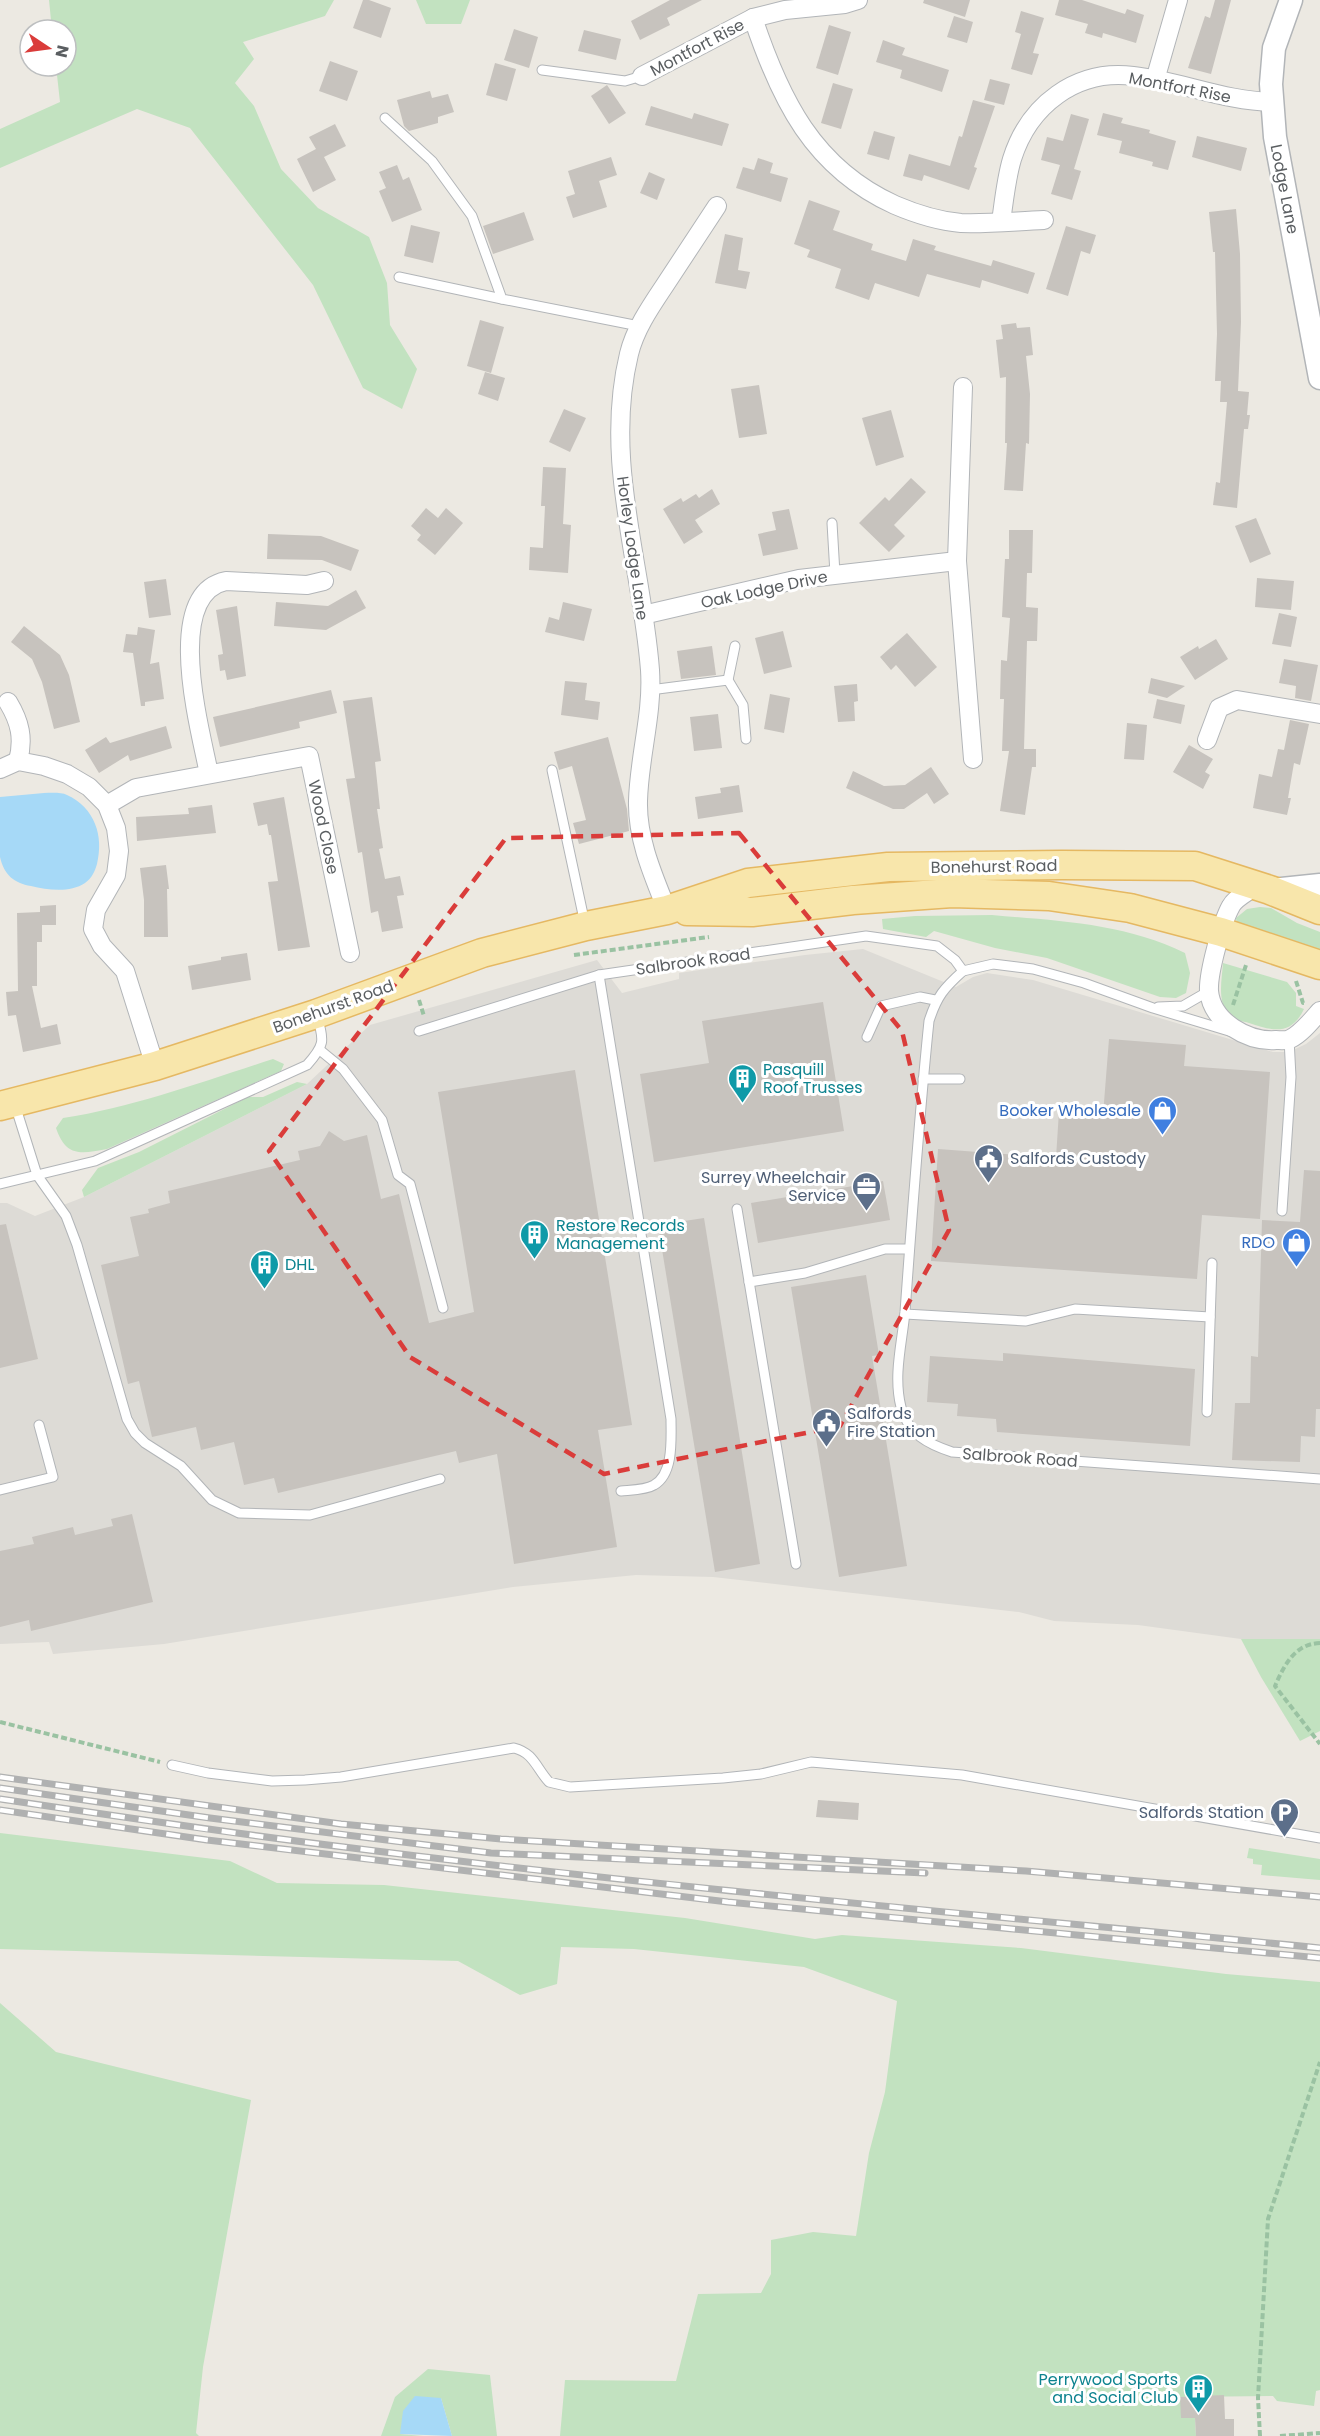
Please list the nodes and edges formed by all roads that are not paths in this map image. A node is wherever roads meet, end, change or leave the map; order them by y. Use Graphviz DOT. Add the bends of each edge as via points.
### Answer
graph roads {
  1 [pos="858,0"];
  2 [pos="1178,0"];
  3 [pos="1290,0"];
  4 [pos="784,5"];
  5 [pos="753,18"];
  6 [pos="542,70"];
  7 [pos="642,76"];
  8 [pos="1155,80"];
  9 [pos="1272,102"];
  10 [pos="385,117"];
  11 [pos="717,206"];
  12 [pos="1044,220"];
  13 [pos="1001,222"];
  14 [pos="399,277"];
  15 [pos="502,299"];
  16 [pos="639,327"];
  17 [pos="1320,378"];
  18 [pos="963,387"];
  19 [pos="832,523"];
  20 [pos="957,561"];
  21 [pos="835,574"];
  22 [pos="324,580"];
  23 [pos="643,615"];
  24 [pos="735,646"];
  25 [pos="728,680"];
  26 [pos="650,690"];
  27 [pos="8,702"];
  28 [pos="1320,714"];
  29 [pos="746,739"];
  30 [pos="1207,740"];
  31 [pos="973,759"];
  32 [pos="18,761"];
  33 [pos="0,769"];
  34 [pos="552,770"];
  35 [pos="209,774"];
  36 [pos="107,805"];
  37 [pos="1320,885"];
  38 [pos="1263,888"];
  39 [pos="667,910"];
  40 [pos="1320,910"];
  41 [pos="586,926"];
  42 [pos="1218,944"];
  43 [pos="350,953"];
  44 [pos="1320,965"];
  45 [pos="963,971"];
  46 [pos="600,975"];
  47 [pos="1209,991"];
  48 [pos="935,1000"];
  49 [pos="1153,1008"];
  50 [pos="1316,1008"];
  51 [pos="316,1014"];
  52 [pos="419,1031"];
  53 [pos="867,1037"];
  54 [pos="1251,1038"];
  55 [pos="1289,1040"];
  56 [pos="321,1050"];
  57 [pos="155,1066"];
  58 [pos="923,1079"];
  59 [pos="960,1079"];
  60 [pos="7,1104"];
  61 [pos="37,1175"];
  62 [pos="0,1184"];
  63 [pos="737,1209"];
  64 [pos="1282,1211"];
  65 [pos="909,1249"];
  66 [pos="1212,1263"];
  67 [pos="749,1282"];
  68 [pos="443,1308"];
  69 [pos="905,1314"];
  70 [pos="1210,1317"];
  71 [pos="1207,1412"];
  72 [pos="39,1425"];
  73 [pos="440,1479"];
  74 [pos="1320,1479"];
  75 [pos="0,1490"];
  76 [pos="621,1491"];
  77 [pos="796,1564"];
  78 [pos="172,1765"];
  79 [pos="1320,1838"];
  1 -- 4 [label="street, Montfort Rise" via="846,4"];
  2 -- 8 [label="street"];
  3 -- 9 [label="street, Lodge Lane" via="1274,48"];
  4 -- 5 [label="street, Montfort Rise"];
  5 -- 7 [label="street, Montfort Rise"];
  5 -- 13 [label="street, Montfort Rise" via="785,98 807,135 838,171 878,197 917,214 961,223"];
  6 -- 7 [label="lane" via="625,81"];
  8 -- 9 [label="street, Montfort Rise" via="1217,96"];
  8 -- 13 [label="street, Montfort Rise" via="1131,75 1101,76 1076,83 1051,97 1028,123 1012,158"];
  9 -- 17 [label="street, Lodge Lane" via="1275,137"];
  10 -- 15 [label="lane" via="432,161 472,216"];
  11 -- 16 [label="street, Horley Lodge Lane"];
  12 -- 13 [label="street, Montfort Rise"];
  14 -- 15 [label="lane"];
  15 -- 16 [label="lane"];
  16 -- 23 [label="street, Horley Lodge Lane" via="629,352 622,400 621,467"];
  18 -- 20 [label="street"];
  19 -- 21 [label="lane"];
  20 -- 21 [label="street, Oak Lodge Drive"];
  20 -- 31 [label="street"];
  21 -- 23 [label="street, Oak Lodge Drive"];
  22 -- 35 [label="street" via="307,585 226,581 214,584 204,593 194,620 189,672"];
  23 -- 26 [label="street, Horley Lodge Lane"];
  24 -- 25 [label="lane"];
  25 -- 26 [label="lane"];
  25 -- 29 [label="lane" via="743,705"];
  26 -- 39 [label="street, Horley Lodge Lane" via="638,802 642,840"];
  27 -- 32 [label="street" via="21,729"];
  28 -- 30 [label="street" via="1237,700 1219,708"];
  32 -- 33 [label="street"];
  32 -- 36 [label="street" via="67,774"];
  34 -- 41 [label="lane"];
  35 -- 36 [label="street" via="136,788"];
  35 -- 43 [label="street, Wood Close" via="309,756"];
  36 -- 57 [label="street" via="119,851 116,875 96,910 93,929 102,946 125,971"];
  37 -- 38 [label="street"];
  38 -- 39 [label="main road, Bonehurst Road" via="1195,866 888,867 748,883"];
  38 -- 40 [label="main road, Bonehurst Road"];
  38 -- 42 [label="street" via="1231,905"];
  39 -- 41 [label="main road, Bonehurst Road"];
  39 -- 42 [label="main road, Bonehurst Road" via="752,912 952,893 1049,896 1130,908"];
  41 -- 51 [label="main road, Bonehurst Road" via="482,953"];
  42 -- 44 [label="main road, Bonehurst Road"];
  42 -- 47 [label="street"];
  45 -- 46 [label="lane, Salbrook Road" via="956,960 937,946 866,936"];
  45 -- 48 [label="lane, Salbrook Road"];
  45 -- 49 [label="lane" via="993,964 1033,969"];
  46 -- 52 [label="lane, Salbrook Road"];
  46 -- 76 [label="lane" via="671,1419 665,1474 654,1485"];
  47 -- 49 [label="lane" via="1183,1006"];
  47 -- 54 [label="street" via="1225,1023"];
  48 -- 53 [label="lane" via="921,997 881,1006"];
  48 -- 58 [label="lane, Salbrook Road" via="928,1020"];
  49 -- 54 [label="lane"];
  50 -- 55 [label="street" via="1309,1024"];
  51 -- 56 [label="lane" via="323,1035"];
  51 -- 57 [label="main road, Bonehurst Road"];
  54 -- 55 [label="street"];
  55 -- 64 [label="lane" via="1291,1077"];
  56 -- 61 [label="lane" via="307,1065 95,1161"];
  56 -- 68 [label="lane" via="344,1069 382,1120 398,1175 410,1184"];
  57 -- 60 [label="main road, Bonehurst Road"];
  58 -- 59 [label="lane"];
  58 -- 65 [label="lane, Salbrook Road"];
  60 -- 61 [label="lane"];
  61 -- 62 [label="lane"];
  61 -- 73 [label="lane" via="66,1216 77,1245 127,1419 145,1443 181,1466 212,1500 239,1513 310,1515"];
  63 -- 67 [label="lane"];
  65 -- 67 [label="lane" via="885,1250 805,1273"];
  65 -- 69 [label="lane, Salbrook Road"];
  66 -- 70 [label="lane"];
  67 -- 77 [label="lane"];
  69 -- 70 [label="lane" via="1026,1321 1075,1309"];
  69 -- 74 [label="lane, Salbrook Road" via="897,1385 901,1409 912,1432 931,1445 952,1452"];
  70 -- 71 [label="lane"];
  72 -- 75 [label="lane" via="53,1477"];
  78 -- 79 [label="lane" via="272,1781 305,1780 514,1748 531,1756 549,1782 570,1787 723,1778 810,1762 962,1775"];
}
